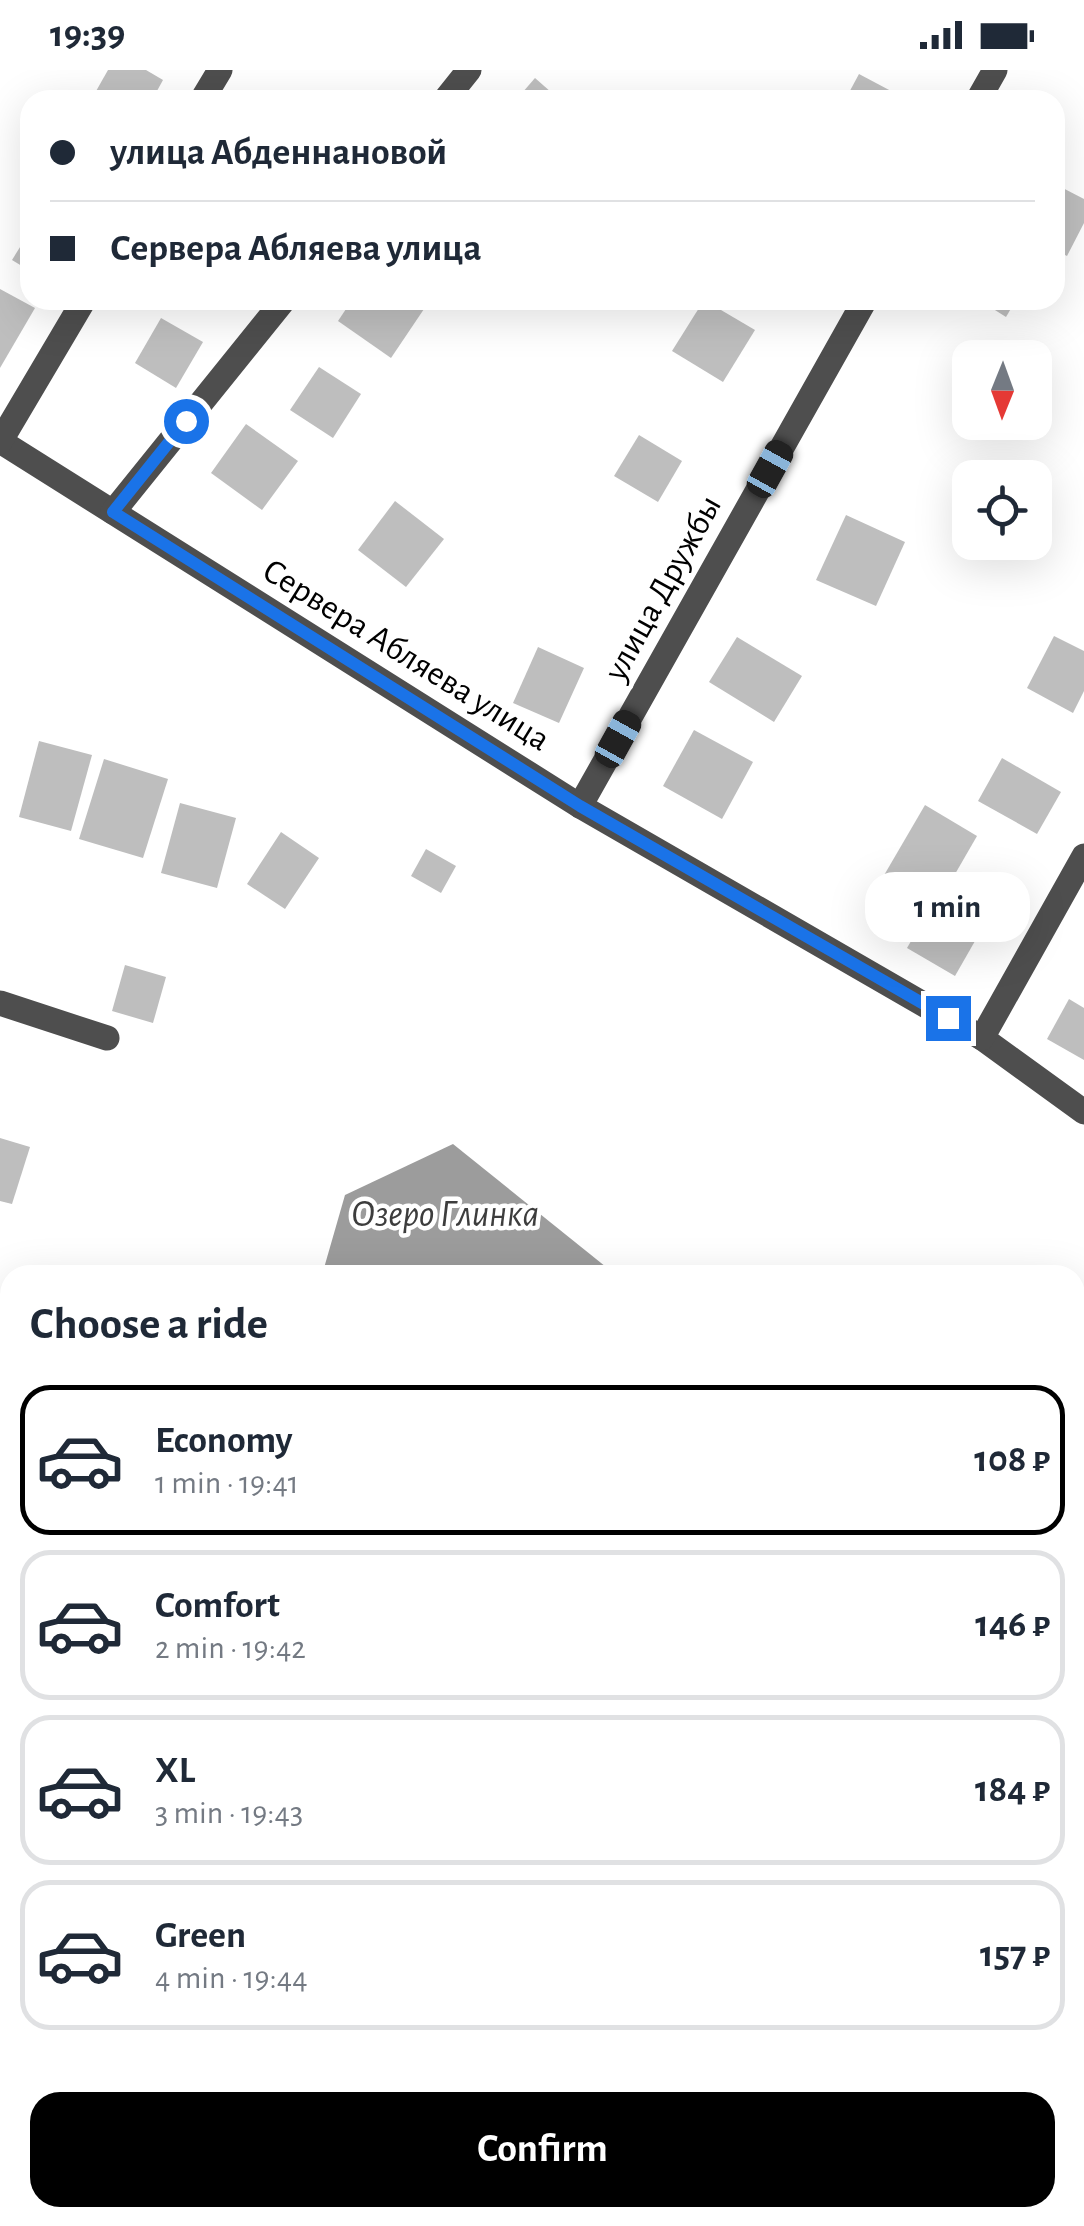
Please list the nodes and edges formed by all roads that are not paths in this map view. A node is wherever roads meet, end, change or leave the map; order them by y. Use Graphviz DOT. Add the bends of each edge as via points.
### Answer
graph roads {
  1 [pos="469,70"];
  2 [pos="453,90"];
  3 [pos="78,310"];
  4 [pos="276,310"];
  5 [pos="860,310"];
  6 [pos="0,442"];
  7 [pos="113,512"];
  8 [pos="580,806"];
  9 [pos="1084,856"];
  10 [pos="0,1004"];
  11 [pos="107,1038"];
  12 [pos="982,1038"];
  13 [pos="1084,1112"];
  1 -- 2 [label="street"];
  3 -- 6 [label="street"];
  4 -- 7 [label="street"];
  5 -- 8 [label="street, улица Дружбы"];
  6 -- 7 [label="street, Сервера Абляева улица"];
  7 -- 8 [label="street, Сервера Абляева улица"];
  8 -- 12 [label="street, Сервера Абляева улица"];
  9 -- 12 [label="street"];
  10 -- 11 [label="street"];
  12 -- 13 [label="street, Сервера Абляева улица"];
}
